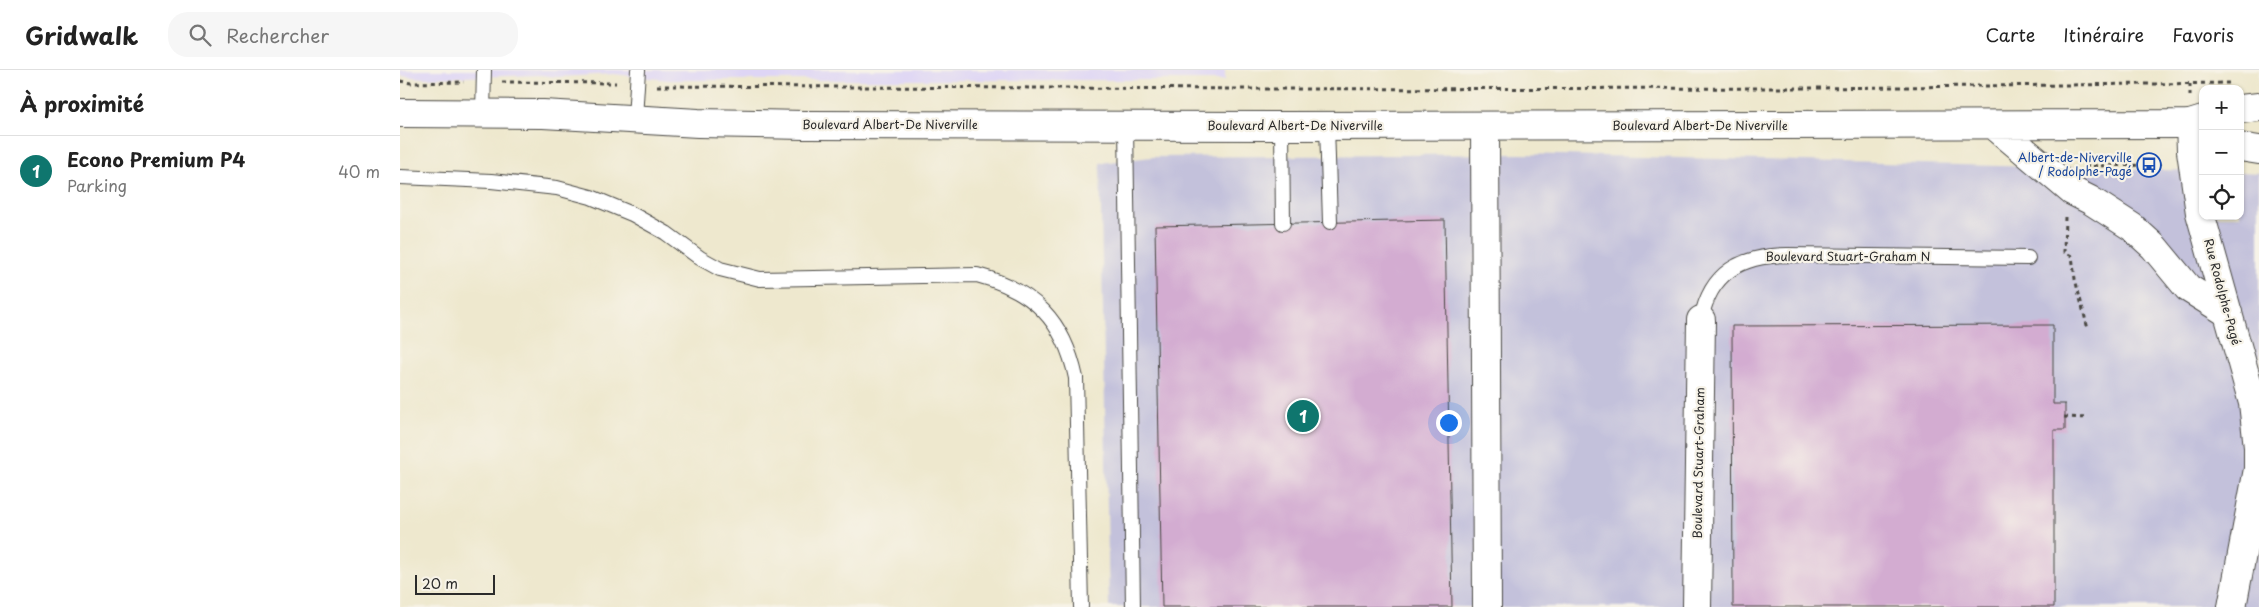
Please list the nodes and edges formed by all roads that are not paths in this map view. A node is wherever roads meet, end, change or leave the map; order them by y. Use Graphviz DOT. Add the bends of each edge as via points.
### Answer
graph roads {
  1 [pos="484,70"];
  2 [pos="638,70"];
  3 [pos="2244,98"];
  4 [pos="2259,107"];
  5 [pos="400,113"];
  6 [pos="483,113"];
  7 [pos="635,118"];
  8 [pos="2198,125"];
  9 [pos="1126,126"];
  10 [pos="1282,126"];
  11 [pos="1327,126"];
  12 [pos="1485,126"];
  13 [pos="1995,126"];
  14 [pos="2244,148"];
  15 [pos="2259,150"];
  16 [pos="400,177"];
  17 [pos="1330,222"];
  18 [pos="1283,223"];
  19 [pos="2028,258"];
  20 [pos="2228,313"];
  21 [pos="1700,320"];
  22 [pos="1081,607"];
  23 [pos="1133,607"];
  24 [pos="1487,607"];
  25 [pos="1697,607"];
  26 [pos="2232,607"];
  1 -- 6 [label="lane"];
  2 -- 7 [label="lane"];
  3 -- 4 [label="street"];
  5 -- 6 [label="street, Boulevard Albert-De Niverville"];
  6 -- 7 [label="street, Boulevard Albert-De Niverville"];
  7 -- 9 [label="street, Boulevard Albert-De Niverville" via="804,125"];
  8 -- 13 [label="street, Boulevard Albert-De Niverville"];
  8 -- 20 [label="street, Rue Rodolphe-Pagé" via="2191,151 2200,213"];
  9 -- 10 [label="street, Boulevard Albert-De Niverville"];
  9 -- 23 [label="lane"];
  10 -- 11 [label="street, Boulevard Albert-De Niverville"];
  10 -- 18 [label="lane"];
  11 -- 12 [label="street, Boulevard Albert-De Niverville"];
  11 -- 17 [label="lane"];
  12 -- 13 [label="street, Boulevard Albert-De Niverville"];
  12 -- 24 [label="street"];
  13 -- 20 [label="street" via="2072,191 2132,227 2188,288"];
  14 -- 15 [label="street"];
  16 -- 22 [label="lane" via="491,180 556,188 632,214 720,269 760,279 977,275 1020,292 1056,324 1067,344 1076,378"];
  19 -- 21 [label="lane, Boulevard Stuart-Graham N" via="1756,258 1727,270 1708,297"];
  20 -- 26 [label="street, Rue Rodolphe-Pagé" via="2253,403 2258,446 2254,491"];
  21 -- 25 [label="street, Boulevard Stuart-Graham"];
}
